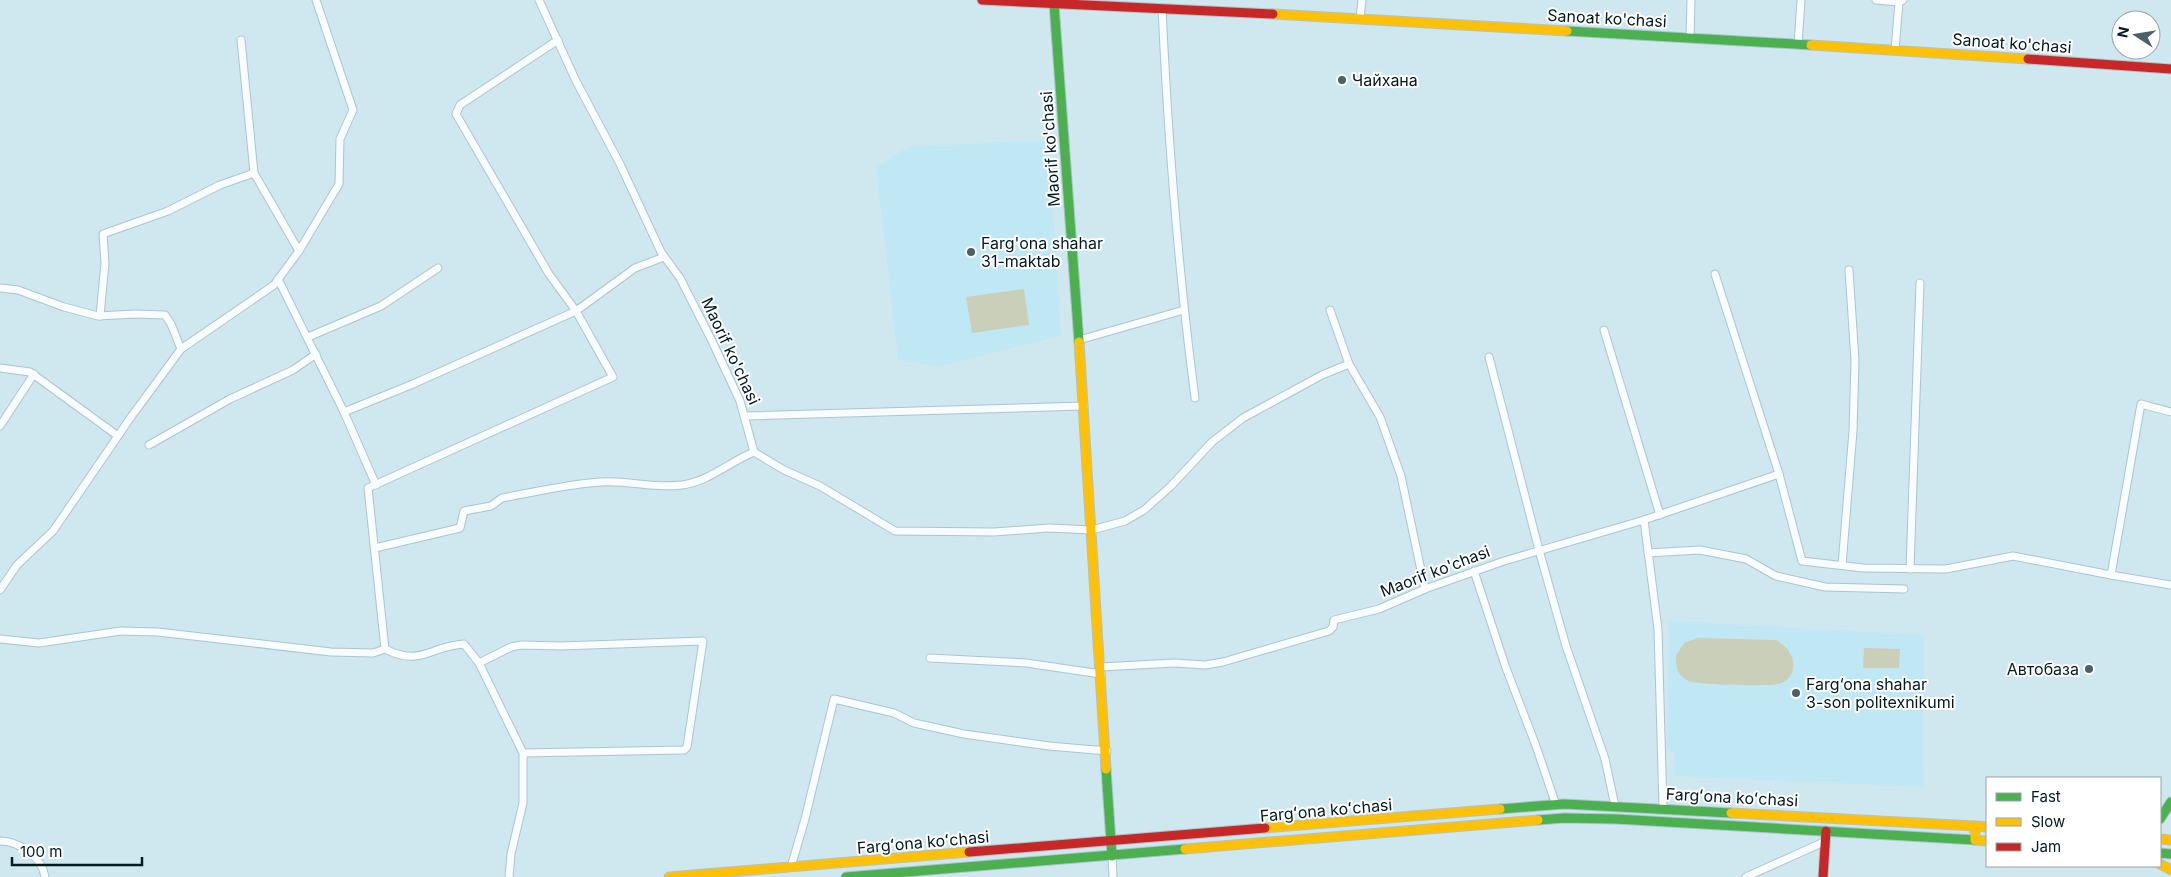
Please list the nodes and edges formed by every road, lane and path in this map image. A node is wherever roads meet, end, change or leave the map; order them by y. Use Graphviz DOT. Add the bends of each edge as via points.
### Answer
graph roads {
  1 [pos="316,0"];
  2 [pos="540,0"];
  3 [pos="982,0"];
  4 [pos="1362,0"];
  5 [pos="1691,0"];
  6 [pos="1801,0"];
  7 [pos="1876,0"];
  8 [pos="1901,1"];
  9 [pos="1054,2"];
  10 [pos="1158,5"];
  11 [pos="1360,19"];
  12 [pos="1690,38"];
  13 [pos="241,40"];
  14 [pos="558,40"];
  15 [pos="1798,44"];
  16 [pos="1895,50"];
  17 [pos="2171,69"];
  18 [pos="254,173"];
  19 [pos="300,251"];
  20 [pos="664,257"];
  21 [pos="438,268"];
  22 [pos="1849,270"];
  23 [pos="1715,274"];
  24 [pos="278,279"];
  25 [pos="1920,283"];
  26 [pos="0,288"];
  27 [pos="1184,310"];
  28 [pos="1330,310"];
  29 [pos="576,311"];
  30 [pos="100,316"];
  31 [pos="1604,330"];
  32 [pos="308,337"];
  33 [pos="1079,340"];
  34 [pos="181,349"];
  35 [pos="316,354"];
  36 [pos="1489,357"];
  37 [pos="1350,364"];
  38 [pos="0,368"];
  39 [pos="34,374"];
  40 [pos="1195,398"];
  41 [pos="1084,406"];
  42 [pos="344,412"];
  43 [pos="2171,412"];
  44 [pos="744,416"];
  45 [pos="0,426"];
  46 [pos="118,436"];
  47 [pos="149,445"];
  48 [pos="754,452"];
  49 [pos="1779,474"];
  50 [pos="376,485"];
  51 [pos="1660,515"];
  52 [pos="1644,520"];
  53 [pos="1092,530"];
  54 [pos="374,548"];
  55 [pos="1539,550"];
  56 [pos="1648,553"];
  57 [pos="1842,565"];
  58 [pos="1910,568"];
  59 [pos="1474,571"];
  60 [pos="2111,575"];
  61 [pos="2171,585"];
  62 [pos="1904,588"];
  63 [pos="1424,589"];
  64 [pos="0,590"];
  65 [pos="0,639"];
  66 [pos="385,649"];
  67 [pos="930,658"];
  68 [pos="479,663"];
  69 [pos="1101,671"];
  70 [pos="1107,751"];
  71 [pos="523,754"];
  72 [pos="2171,802"];
  73 [pos="1556,805"];
  74 [pos="1614,806"];
  75 [pos="1663,808"];
  76 [pos="2161,817"];
  77 [pos="1975,826"];
  78 [pos="1986,827"];
  79 [pos="1826,836"];
  80 [pos="1975,840"];
  81 [pos="0,841"];
  82 [pos="1986,841"];
  83 [pos="1112,842"];
  84 [pos="1112,856"];
  85 [pos="791,868"];
  86 [pos="45,877"];
  87 [pos="509,877"];
  88 [pos="669,877"];
  89 [pos="846,877"];
  90 [pos="1113,877"];
  91 [pos="1746,877"];
  92 [pos="1823,877"];
  1 -- 19 [label="street" via="353,110 340,139 339,184"];
  2 -- 14 [label="street, Maorif ko'chasi"];
  3 -- 9 [label="main road, Sanoat ko'chasi"];
  4 -- 11 [label="street"];
  5 -- 12 [label="street"];
  6 -- 15 [label="street"];
  7 -- 8 [label="street"];
  8 -- 16 [label="street"];
  9 -- 10 [label="main road, Sanoat ko'chasi"];
  9 -- 33 [label="main road, Maorif ko'chasi"];
  10 -- 11 [label="main road, Sanoat ko'chasi"];
  10 -- 27 [label="street"];
  11 -- 12 [label="main road, Sanoat ko'chasi"];
  12 -- 15 [label="main road, Sanoat ko'chasi"];
  13 -- 18 [label="street"];
  14 -- 20 [label="street, Maorif ko'chasi"];
  14 -- 29 [label="street" via="460,105 456,114 545,266"];
  15 -- 16 [label="main road, Sanoat ko'chasi"];
  16 -- 17 [label="main road, Sanoat ko'chasi"];
  18 -- 19 [label="street"];
  18 -- 30 [label="street" via="168,211 103,234 105,263"];
  19 -- 24 [label="street"];
  20 -- 29 [label="street" via="635,268"];
  20 -- 44 [label="street, Maorif ko'chasi" via="680,278 712,341"];
  21 -- 32 [label="street" via="382,306"];
  22 -- 57 [label="street" via="1855,361 1854,423"];
  23 -- 49 [label="street"];
  24 -- 32 [label="street"];
  24 -- 34 [label="street" via="251,303"];
  25 -- 58 [label="street"];
  26 -- 30 [label="street" via="18,290"];
  27 -- 33 [label="street"];
  27 -- 40 [label="street"];
  28 -- 37 [label="street"];
  29 -- 42 [label="street"];
  29 -- 50 [label="street" via="613,378"];
  30 -- 34 [label="street" via="165,315"];
  31 -- 51 [label="street"];
  32 -- 35 [label="street"];
  33 -- 41 [label="main road, Maorif ko'chasi"];
  34 -- 46 [label="street"];
  35 -- 42 [label="street"];
  35 -- 47 [label="street" via="292,370 230,399"];
  36 -- 55 [label="street"];
  37 -- 53 [label="street" via="1322,375 1243,418 1212,442 1144,510 1125,521"];
  37 -- 63 [label="street" via="1380,417 1401,476"];
  38 -- 39 [label="street"];
  39 -- 45 [label="street"];
  39 -- 46 [label="street"];
  41 -- 44 [label="street"];
  41 -- 53 [label="main road, Maorif ko'chasi"];
  42 -- 50 [label="street"];
  43 -- 60 [label="street" via="2141,404"];
  44 -- 48 [label="street, Maorif ko'chasi"];
  46 -- 64 [label="street" via="53,532 17,565"];
  48 -- 53 [label="street" via="820,486 895,531"];
  48 -- 54 [label="street" via="738,458 711,477 682,485 602,482 502,498 490,506 464,511 460,528"];
  49 -- 51 [label="street, Maorif ko'chasi"];
  49 -- 57 [label="street" via="1802,561"];
  50 -- 54 [label="street" via="368,488"];
  51 -- 52 [label="street, Maorif ko'chasi"];
  52 -- 55 [label="street, Maorif ko'chasi"];
  52 -- 56 [label="street"];
  53 -- 69 [label="main road, Maorif ko'chasi"];
  54 -- 66 [label="street"];
  55 -- 59 [label="street, Maorif ko'chasi"];
  55 -- 74 [label="street" via="1566,646 1605,758"];
  56 -- 62 [label="street" via="1700,550 1746,559 1776,576 1825,588"];
  56 -- 75 [label="street" via="1658,629"];
  57 -- 58 [label="street"];
  58 -- 60 [label="street" via="1946,569 2013,556"];
  59 -- 63 [label="street, Maorif ko'chasi"];
  59 -- 73 [label="street"];
  60 -- 61 [label="street"];
  63 -- 69 [label="street, Maorif ko'chasi" via="1378,609 1334,620 1329,631 1223,662 1205,665 1174,663"];
  65 -- 66 [label="street" via="38,643 121,631 158,632 331,652 373,653"];
  66 -- 68 [label="street" via="398,656 414,658 454,644 464,644"];
  67 -- 69 [label="street"];
  68 -- 71 [label="street"];
  68 -- 71 [label="street" via="521,645 703,640 687,748 684,750"];
  69 -- 70 [label="main road, Maorif ko'chasi"];
  70 -- 83 [label="main road, Maorif ko'chasi"];
  70 -- 85 [label="street" via="964,734 834,699"];
  71 -- 87 [label="street" via="523,803"];
  72 -- 76 [label="main road"];
  73 -- 74 [label="main road, Fargʻona koʻchasi"];
  73 -- 83 [label="main road, Fargʻona koʻchasi"];
  74 -- 75 [label="main road, Fargʻona koʻchasi"];
  75 -- 77 [label="main road, Fargʻona koʻchasi"];
  77 -- 78 [label="main road, Fargʻona koʻchasi"];
  77 -- 80 [label="main road"];
  79 -- 80 [label="main road, Fargʻona koʻchasi"];
  79 -- 84 [label="main road, Fargʻona koʻchasi" via="1564,818"];
  79 -- 91 [label="street"];
  79 -- 92 [label="main road"];
  80 -- 82 [label="main road, Fargʻona koʻchasi"];
  81 -- 86 [label="street" via="11,841 29,852 44,869"];
  83 -- 84 [label="main road, Maorif ko'chasi"];
  83 -- 85 [label="main road, Fargʻona koʻchasi"];
  84 -- 89 [label="main road, Fargʻona koʻchasi"];
  84 -- 90 [label="street, Maorif ko'chasi"];
  85 -- 88 [label="main road, Fargʻona koʻchasi"];
}
